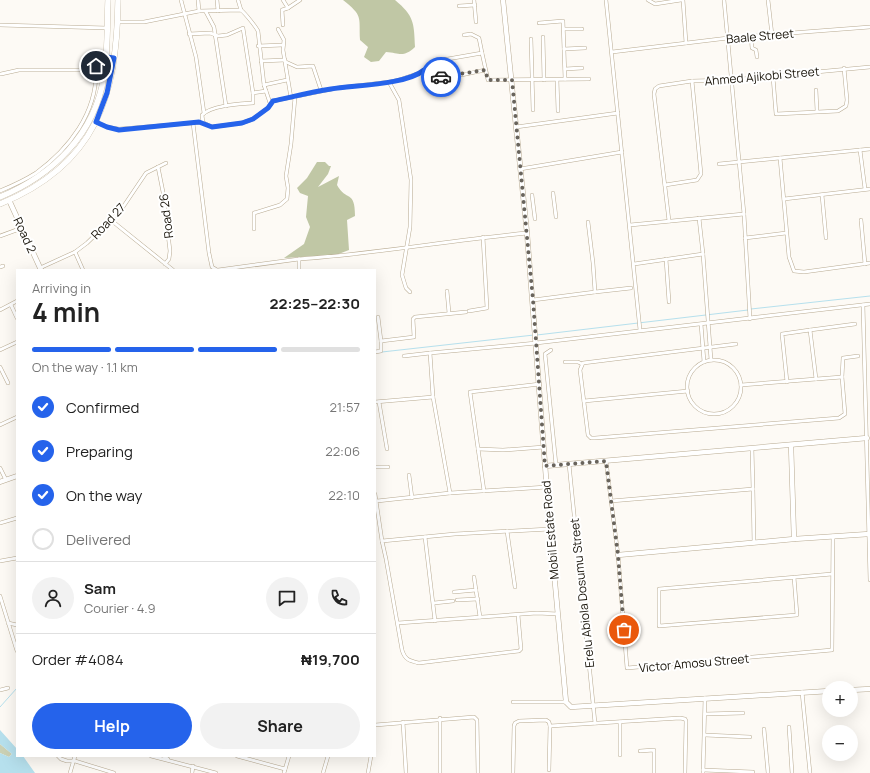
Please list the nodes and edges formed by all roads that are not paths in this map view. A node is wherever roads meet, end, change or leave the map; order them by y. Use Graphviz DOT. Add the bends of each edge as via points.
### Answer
graph roads {
  1 [pos="108,0"];
  2 [pos="118,0"];
  3 [pos="181,0"];
  4 [pos="198,0"];
  5 [pos="217,0"];
  6 [pos="238,0"];
  7 [pos="283,0"];
  8 [pos="300,0"];
  9 [pos="474,0"];
  10 [pos="503,0"];
  11 [pos="606,0"];
  12 [pos="648,0"];
  13 [pos="682,0"];
  14 [pos="724,0"];
  15 [pos="768,0"];
  16 [pos="475,5"];
  17 [pos="458,6"];
  18 [pos="288,8"];
  19 [pos="241,10"];
  20 [pos="199,11"];
  21 [pos="218,11"];
  22 [pos="206,12"];
  23 [pos="184,14"];
  24 [pos="118,22"];
  25 [pos="476,22"];
  26 [pos="539,23"];
  27 [pos="0,25"];
  28 [pos="283,25"];
  29 [pos="870,27"];
  30 [pos="107,28"];
  31 [pos="582,28"];
  32 [pos="278,29"];
  33 [pos="564,29"];
  34 [pos="189,34"];
  35 [pos="464,34"];
  36 [pos="214,35"];
  37 [pos="772,35"];
  38 [pos="751,36"];
  39 [pos="543,37"];
  40 [pos="728,38"];
  41 [pos="531,39"];
  42 [pos="686,43"];
  43 [pos="283,45"];
  44 [pos="258,46"];
  45 [pos="585,48"];
  46 [pos="564,49"];
  47 [pos="612,52"];
  48 [pos="482,53"];
  49 [pos="106,57"];
  50 [pos="757,57"];
  51 [pos="114,58"];
  52 [pos="261,61"];
  53 [pos="286,61"];
  54 [pos="105,66"];
  55 [pos="870,67"];
  56 [pos="582,68"];
  57 [pos="844,68"];
  58 [pos="565,69"];
  59 [pos="96,70"];
  60 [pos="424,70"];
  61 [pos="485,70"];
  62 [pos="1,74"];
  63 [pos="772,77"];
  64 [pos="565,79"];
  65 [pos="589,79"];
  66 [pos="287,80"];
  67 [pos="512,80"];
  68 [pos="533,80"];
  69 [pos="544,80"];
  70 [pos="557,80"];
  71 [pos="731,80"];
  72 [pos="692,81"];
  73 [pos="389,82"];
  74 [pos="264,85"];
  75 [pos="321,90"];
  76 [pos="816,90"];
  77 [pos="266,91"];
  78 [pos="253,93"];
  79 [pos="295,97"];
  80 [pos="291,98"];
  81 [pos="270,103"];
  82 [pos="226,106"];
  83 [pos="533,110"];
  84 [pos="558,111"];
  85 [pos="817,111"];
  86 [pos="204,113"];
  87 [pos="618,113"];
  88 [pos="96,122"];
  89 [pos="193,123"];
  90 [pos="202,123"];
  91 [pos="516,127"];
  92 [pos="870,149"];
  93 [pos="860,150"];
  94 [pos="622,152"];
  95 [pos="780,158"];
  96 [pos="739,162"];
  97 [pos="166,163"];
  98 [pos="719,164"];
  99 [pos="158,167"];
  100 [pos="520,168"];
  101 [pos="665,185"];
  102 [pos="865,189"];
  103 [pos="870,189"];
  104 [pos="0,191"];
  105 [pos="553,193"];
  106 [pos="532,195"];
  107 [pos="822,195"];
  108 [pos="0,197"];
  109 [pos="784,199"];
  110 [pos="8,201"];
  111 [pos="0,204"];
  112 [pos="744,214"];
  113 [pos="556,217"];
  114 [pos="699,218"];
  115 [pos="535,219"];
  116 [pos="861,220"];
  117 [pos="112,221"];
  118 [pos="668,221"];
  119 [pos="588,222"];
  120 [pos="630,225"];
  121 [pos="20,228"];
  122 [pos="254,229"];
  123 [pos="527,233"];
  124 [pos="786,233"];
  125 [pos="0,236"];
  126 [pos="483,237"];
  127 [pos="745,238"];
  128 [pos="826,238"];
  129 [pos="406,248"];
  130 [pos="74,252"];
  131 [pos="703,254"];
  132 [pos="299,259"];
  133 [pos="666,259"];
  134 [pos="870,263"];
  135 [pos="165,264"];
  136 [pos="259,264"];
  137 [pos="634,264"];
  138 [pos="865,264"];
  139 [pos="40,269"];
  140 [pos="82,269"];
  141 [pos="172,269"];
  142 [pos="216,269"];
  143 [pos="225,269"];
  144 [pos="259,269"];
  145 [pos="299,269"];
  146 [pos="631,288"];
  147 [pos="446,291"];
  148 [pos="410,292"];
  149 [pos="595,292"];
  150 [pos="533,300"];
  151 [pos="16,302"];
  152 [pos="669,302"];
  153 [pos="11,304"];
  154 [pos="870,304"];
  155 [pos="863,305"];
  156 [pos="0,310"];
  157 [pos="449,313"];
  158 [pos="16,316"];
  159 [pos="378,317"];
  160 [pos="750,318"];
  161 [pos="708,323"];
  162 [pos="702,324"];
  163 [pos="855,324"];
  164 [pos="640,330"];
  165 [pos="810,330"];
  166 [pos="870,333"];
  167 [pos="864,334"];
  168 [pos="536,340"];
  169 [pos="381,341"];
  170 [pos="16,342"];
  171 [pos="736,344"];
  172 [pos="704,348"];
  173 [pos="709,348"];
  174 [pos="0,350"];
  175 [pos="552,350"];
  176 [pos="376,352"];
  177 [pos="430,353"];
  178 [pos="404,356"];
  179 [pos="858,356"];
  180 [pos="711,360"];
  181 [pos="565,362"];
  182 [pos="704,362"];
  183 [pos="582,364"];
  184 [pos="0,367"];
  185 [pos="842,377"];
  186 [pos="816,379"];
  187 [pos="786,382"];
  188 [pos="8,383"];
  189 [pos="540,384"];
  190 [pos="741,385"];
  191 [pos="688,391"];
  192 [pos="433,396"];
  193 [pos="584,401"];
  194 [pos="377,402"];
  195 [pos="16,418"];
  196 [pos="0,426"];
  197 [pos="867,438"];
  198 [pos="792,445"];
  199 [pos="544,447"];
  200 [pos="752,448"];
  201 [pos="387,449"];
  202 [pos="478,449"];
  203 [pos="606,461"];
  204 [pos="569,464"];
  205 [pos="556,465"];
  206 [pos="545,466"];
  207 [pos="388,467"];
  208 [pos="0,468"];
  209 [pos="376,468"];
  210 [pos="409,475"];
  211 [pos="16,476"];
  212 [pos="6,480"];
  213 [pos="0,482"];
  214 [pos="547,487"];
  215 [pos="753,489"];
  216 [pos="484,491"];
  217 [pos="450,493"];
  218 [pos="376,498"];
  219 [pos="412,498"];
  220 [pos="611,501"];
  221 [pos="377,502"];
  222 [pos="869,502"];
  223 [pos="16,518"];
  224 [pos="0,523"];
  225 [pos="550,529"];
  226 [pos="507,531"];
  227 [pos="868,534"];
  228 [pos="425,536"];
  229 [pos="832,536"];
  230 [pos="794,539"];
  231 [pos="382,541"];
  232 [pos="754,543"];
  233 [pos="618,555"];
  234 [pos="16,558"];
  235 [pos="0,561"];
  236 [pos="832,574"];
  237 [pos="474,577"];
  238 [pos="794,577"];
  239 [pos="870,580"];
  240 [pos="515,587"];
  241 [pos="476,590"];
  242 [pos="454,592"];
  243 [pos="0,597"];
  244 [pos="478,598"];
  245 [pos="434,603"];
  246 [pos="558,614"];
  247 [pos="518,615"];
  248 [pos="480,617"];
  249 [pos="435,621"];
  250 [pos="8,623"];
  251 [pos="398,623"];
  252 [pos="16,625"];
  253 [pos="16,648"];
  254 [pos="8,688"];
  255 [pos="870,689"];
  256 [pos="0,690"];
  257 [pos="858,690"];
  258 [pos="822,691"];
  259 [pos="802,692"];
  260 [pos="705,698"];
  261 [pos="512,702"];
  262 [pos="566,702"];
  263 [pos="593,705"];
  264 [pos="743,713"];
  265 [pos="705,714"];
  266 [pos="440,718"];
  267 [pos="403,722"];
  268 [pos="620,722"];
  269 [pos="595,723"];
  270 [pos="376,725"];
  271 [pos="550,726"];
  272 [pos="789,727"];
  273 [pos="764,729"];
  274 [pos="705,735"];
  275 [pos="750,737"];
  276 [pos="640,751"];
  277 [pos="620,755"];
  278 [pos="59,757"];
  279 [pos="75,757"];
  280 [pos="157,757"];
  281 [pos="164,757"];
  282 [pos="241,757"];
  283 [pos="255,757"];
  284 [pos="289,757"];
  285 [pos="328,757"];
  286 [pos="371,757"];
  287 [pos="168,759"];
  288 [pos="254,760"];
  289 [pos="75,761"];
  290 [pos="193,766"];
  291 [pos="549,770"];
  292 [pos="285,771"];
  293 [pos="703,771"];
  294 [pos="753,772"];
  295 [pos="70,773"];
  296 [pos="114,773"];
  297 [pos="192,773"];
  298 [pos="216,773"];
  299 [pos="323,773"];
  300 [pos="368,773"];
  301 [pos="406,773"];
  302 [pos="440,773"];
  303 [pos="478,773"];
  304 [pos="514,773"];
  305 [pos="654,773"];
  306 [pos="685,773"];
  307 [pos="768,773"];
  308 [pos="792,773"];
  309 [pos="810,773"];
  1 -- 30 [label="highway"];
  2 -- 24 [label="highway"];
  3 -- 23 [label="street"];
  4 -- 20 [label="street"];
  5 -- 21 [label="street"];
  6 -- 19 [label="street"];
  7 -- 18 [label="street"];
  8 -- 18 [label="street"];
  9 -- 16 [label="street"];
  10 -- 67 [label="street, Mobil Estate Road"];
  11 -- 47 [label="street"];
  12 -- 13 [label="street" via="655,4"];
  13 -- 42 [label="street"];
  14 -- 40 [label="street"];
  15 -- 37 [label="street"];
  16 -- 17 [label="street"];
  16 -- 25 [label="street"];
  18 -- 28 [label="street" via="282,10"];
  19 -- 21 [label="street"];
  19 -- 44 [label="street" via="256,27"];
  20 -- 22 [label="street"];
  20 -- 23 [label="street"];
  21 -- 22 [label="street"];
  22 -- 36 [label="street" via="214,27"];
  23 -- 24 [label="street" via="144,22"];
  23 -- 34 [label="street"];
  24 -- 51 [label="highway"];
  26 -- 33 [label="street" via="562,20"];
  27 -- 30 [label="street"];
  29 -- 37 [label="street, Baale Street"];
  30 -- 49 [label="highway"];
  31 -- 33 [label="street"];
  32 -- 43 [label="street" via="283,37"];
  33 -- 46 [label="street"];
  34 -- 36 [label="street"];
  34 -- 86 [label="street" via="196,57"];
  35 -- 48 [label="street" via="479,38"];
  36 -- 78 [label="street" via="227,35 243,28"];
  36 -- 82 [label="street"];
  37 -- 38 [label="street, Baale Street"];
  38 -- 40 [label="street, Baale Street"];
  38 -- 50 [label="street" via="752,48 756,50"];
  39 -- 69 [label="street"];
  40 -- 42 [label="street, Baale Street"];
  40 -- 71 [label="street"];
  41 -- 68 [label="street"];
  42 -- 47 [label="street, Baale Street"];
  43 -- 44 [label="street"];
  43 -- 53 [label="street"];
  44 -- 52 [label="street"];
  45 -- 46 [label="street"];
  46 -- 58 [label="street"];
  47 -- 87 [label="street"];
  48 -- 60 [label="street" via="442,60"];
  48 -- 61 [label="street"];
  49 -- 51 [label="highway"];
  49 -- 54 [label="highway"];
  51 -- 88 [label="highway" via="107,93"];
  52 -- 53 [label="street"];
  52 -- 74 [label="street"];
  53 -- 66 [label="street"];
  53 -- 75 [label="street" via="296,68 313,66"];
  54 -- 59 [label="street" via="97,64"];
  54 -- 108 [label="highway" via="95,108 73,146 41,175"];
  55 -- 57 [label="street, Ahmed Ajikobi Street"];
  56 -- 58 [label="street"];
  57 -- 63 [label="street, Ahmed Ajikobi Street"];
  57 -- 85 [label="street" via="846,106 838,111"];
  58 -- 64 [label="street"];
  59 -- 62 [label="street" via="19,70"];
  59 -- 104 [label="street" via="93,97 80,127 68,144 35,174"];
  60 -- 61 [label="street" via="445,78"];
  60 -- 73 [label="street" via="411,77"];
  61 -- 67 [label="street" via="488,80"];
  63 -- 71 [label="street, Ahmed Ajikobi Street"];
  63 -- 85 [label="street" via="776,114"];
  64 -- 65 [label="street"];
  64 -- 70 [label="street"];
  66 -- 74 [label="street"];
  66 -- 80 [label="street"];
  67 -- 68 [label="street"];
  67 -- 91 [label="street, Mobil Estate Road"];
  68 -- 69 [label="street"];
  68 -- 83 [label="street"];
  69 -- 70 [label="street"];
  70 -- 84 [label="street"];
  71 -- 72 [label="street, Ahmed Ajikobi Street"];
  71 -- 96 [label="street"];
  72 -- 101 [label="street" via="700,177 697,180"];
  72 -- 101 [label="street, Ahmed Ajikobi Street" via="659,86 655,89"];
  73 -- 75 [label="street"];
  73 -- 129 [label="street" via="400,100 410,180 410,227"];
  74 -- 77 [label="street"];
  75 -- 79 [label="street"];
  76 -- 85 [label="street"];
  77 -- 78 [label="street"];
  77 -- 81 [label="street"];
  78 -- 82 [label="street" via="253,103"];
  79 -- 80 [label="street"];
  79 -- 122 [label="street" via="286,176 287,199 280,205 254,213"];
  80 -- 81 [label="street"];
  81 -- 90 [label="street" via="268,108 247,122 212,127"];
  82 -- 86 [label="street"];
  86 -- 90 [label="street"];
  87 -- 91 [label="street"];
  87 -- 94 [label="street"];
  88 -- 89 [label="street" via="119,130"];
  88 -- 110 [label="highway" via="82,146 59,170 35,188"];
  89 -- 90 [label="street"];
  89 -- 142 [label="street" via="208,253 212,267"];
  91 -- 100 [label="street, Mobil Estate Road"];
  92 -- 93 [label="street"];
  93 -- 95 [label="street"];
  93 -- 102 [label="street"];
  94 -- 100 [label="street"];
  94 -- 120 [label="street"];
  95 -- 96 [label="street"];
  95 -- 109 [label="street"];
  96 -- 98 [label="street"];
  96 -- 112 [label="street"];
  97 -- 99 [label="street, Road 27"];
  99 -- 117 [label="street, Road 27" via="146,172"];
  99 -- 135 [label="street, Road 26" via="170,251"];
  100 -- 123 [label="street, Mobil Estate Road"];
  101 -- 118 [label="street"];
  102 -- 103 [label="street"];
  102 -- 107 [label="street"];
  105 -- 113 [label="street"];
  106 -- 115 [label="street"];
  107 -- 109 [label="street"];
  107 -- 128 [label="street"];
  109 -- 124 [label="street"];
  110 -- 111 [label="highway"];
  110 -- 121 [label="street, Road 2"];
  112 -- 114 [label="street"];
  112 -- 127 [label="street"];
  114 -- 118 [label="street"];
  114 -- 131 [label="street"];
  116 -- 138 [label="street"];
  117 -- 130 [label="street, Road 27"];
  117 -- 135 [label="street"];
  118 -- 120 [label="street"];
  119 -- 149 [label="street"];
  120 -- 137 [label="street"];
  121 -- 125 [label="street"];
  121 -- 139 [label="street, Road 2"];
  123 -- 126 [label="street"];
  123 -- 150 [label="street, Mobil Estate Road"];
  124 -- 127 [label="street"];
  124 -- 138 [label="street" via="790,265 794,271"];
  126 -- 129 [label="street"];
  126 -- 157 [label="street" via="487,308"];
  127 -- 160 [label="street"];
  129 -- 132 [label="street"];
  129 -- 148 [label="street" via="402,275"];
  130 -- 139 [label="street, Road 27"];
  130 -- 140 [label="street"];
  131 -- 133 [label="street"];
  131 -- 161 [label="street"];
  132 -- 136 [label="street"];
  132 -- 145 [label="street"];
  133 -- 137 [label="street"];
  133 -- 152 [label="street"];
  134 -- 138 [label="street"];
  135 -- 141 [label="street"];
  136 -- 143 [label="street"];
  136 -- 144 [label="street"];
  137 -- 164 [label="street"];
  146 -- 149 [label="street"];
  147 -- 157 [label="street"];
  149 -- 150 [label="street"];
  150 -- 168 [label="street, Mobil Estate Road"];
  151 -- 153 [label="street"];
  153 -- 156 [label="street"];
  153 -- 158 [label="street"];
  154 -- 155 [label="street"];
  155 -- 160 [label="street"];
  155 -- 167 [label="street"];
  157 -- 169 [label="street" via="415,317 414,338"];
  159 -- 169 [label="street"];
  160 -- 161 [label="street"];
  161 -- 162 [label="street"];
  161 -- 173 [label="street"];
  162 -- 164 [label="street"];
  162 -- 172 [label="street"];
  163 -- 165 [label="street"];
  164 -- 168 [label="street"];
  165 -- 186 [label="street"];
  165 -- 187 [label="street" via="782,334"];
  166 -- 167 [label="street"];
  167 -- 197 [label="street"];
  168 -- 177 [label="street"];
  168 -- 189 [label="street, Mobil Estate Road"];
  169 -- 176 [label="street" via="381,351"];
  170 -- 174 [label="street"];
  171 -- 173 [label="street"];
  172 -- 173 [label="street"];
  172 -- 182 [label="street"];
  172 -- 183 [label="street" via="590,360"];
  173 -- 180 [label="street"];
  175 -- 205 [label="street" via="545,354"];
  177 -- 178 [label="street"];
  177 -- 192 [label="street"];
  179 -- 185 [label="street" via="843,358"];
  180 -- 182 [label="street"];
  180 -- 190 [label="street" via="729,364 735,370"];
  181 -- 183 [label="street"];
  182 -- 191 [label="street" via="694,368 690,375"];
  183 -- 193 [label="street" via="580,370"];
  184 -- 188 [label="street"];
  185 -- 186 [label="street"];
  185 -- 193 [label="street" via="845,414 839,418 591,438 586,431"];
  186 -- 187 [label="street"];
  187 -- 190 [label="street"];
  189 -- 199 [label="street, Mobil Estate Road"];
  189 -- 202 [label="street" via="470,392"];
  190 -- 191 [label="street" via="736,402 718,413 704,412 696,407"];
  191 -- 193 [label="street"];
  192 -- 194 [label="street"];
  192 -- 217 [label="street"];
  194 -- 201 [label="street"];
  195 -- 196 [label="street"];
  197 -- 198 [label="street"];
  197 -- 222 [label="street"];
  198 -- 200 [label="street"];
  198 -- 230 [label="street"];
  199 -- 202 [label="street"];
  199 -- 206 [label="street, Mobil Estate Road"];
  200 -- 203 [label="street"];
  200 -- 215 [label="street"];
  202 -- 216 [label="street"];
  203 -- 204 [label="street"];
  203 -- 220 [label="street, Victor Amosu Street"];
  204 -- 205 [label="street"];
  204 -- 263 [label="street, Erelu Abiola Dosumu Street"];
  205 -- 206 [label="street"];
  206 -- 214 [label="street, Mobil Estate Road"];
  207 -- 209 [label="street"];
  208 -- 212 [label="street"];
  210 -- 219 [label="street"];
  211 -- 212 [label="street"];
  212 -- 213 [label="street"];
  214 -- 216 [label="street"];
  214 -- 225 [label="street, Mobil Estate Road"];
  215 -- 220 [label="street"];
  215 -- 232 [label="street"];
  216 -- 217 [label="street"];
  217 -- 219 [label="street"];
  218 -- 221 [label="street"];
  219 -- 221 [label="street"];
  220 -- 233 [label="street, Victor Amosu Street"];
  221 -- 231 [label="street"];
  222 -- 227 [label="street"];
  223 -- 224 [label="street"];
  225 -- 226 [label="street"];
  225 -- 246 [label="street, Mobil Estate Road"];
  226 -- 228 [label="street"];
  226 -- 240 [label="street"];
  227 -- 229 [label="street"];
  227 -- 239 [label="street"];
  228 -- 231 [label="street"];
  228 -- 245 [label="street"];
  229 -- 230 [label="street"];
  229 -- 236 [label="street, Victor Amosu Street"];
  230 -- 232 [label="street"];
  231 -- 251 [label="street"];
  232 -- 233 [label="street"];
  233 -- 236 [label="street, Victor Amosu Street" via="627,668 832,650"];
  234 -- 235 [label="street"];
  236 -- 238 [label="street"];
  237 -- 241 [label="street"];
  238 -- 238 [label="street" via="659,589 659,626 797,615"];
  241 -- 242 [label="street"];
  241 -- 244 [label="street"];
  243 -- 250 [label="street"];
  244 -- 245 [label="street"];
  244 -- 248 [label="street"];
  245 -- 249 [label="street"];
  246 -- 247 [label="street"];
  246 -- 262 [label="street, Mobil Estate Road"];
  247 -- 248 [label="street"];
  247 -- 251 [label="street" via="519,651 419,662 404,658"];
  248 -- 249 [label="street"];
  249 -- 251 [label="street"];
  250 -- 252 [label="street"];
  250 -- 253 [label="street"];
  254 -- 256 [label="street"];
  255 -- 257 [label="street"];
  258 -- 259 [label="street"];
  259 -- 260 [label="street"];
  259 -- 309 [label="street"];
  260 -- 263 [label="street"];
  260 -- 265 [label="street"];
  261 -- 262 [label="street"];
  262 -- 263 [label="street" via="571,707"];
  263 -- 269 [label="street, Erelu Abiola Dosumu Street"];
  264 -- 265 [label="street"];
  265 -- 274 [label="street"];
  266 -- 267 [label="street"];
  266 -- 302 [label="street"];
  266 -- 303 [label="street" via="476,718"];
  267 -- 270 [label="street"];
  267 -- 301 [label="street"];
  268 -- 269 [label="street"];
  268 -- 277 [label="street"];
  268 -- 306 [label="street" via="685,719"];
  269 -- 271 [label="street"];
  271 -- 291 [label="street"];
  271 -- 304 [label="street" via="550,722 546,720 524,720 516,723"];
  272 -- 308 [label="street"];
  273 -- 307 [label="street"];
  274 -- 275 [label="street"];
  274 -- 293 [label="street"];
  276 -- 305 [label="street" via="654,750"];
  278 -- 289 [label="street"];
  279 -- 289 [label="street"];
  280 -- 287 [label="street"];
  281 -- 287 [label="street"];
  282 -- 288 [label="street"];
  283 -- 288 [label="street"];
  284 -- 292 [label="street"];
  285 -- 299 [label="street"];
  286 -- 300 [label="street"];
  287 -- 290 [label="street"];
  288 -- 292 [label="street"];
  289 -- 295 [label="street"];
  289 -- 296 [label="street"];
  290 -- 297 [label="street"];
  290 -- 298 [label="street"];
  293 -- 294 [label="street"];
}
